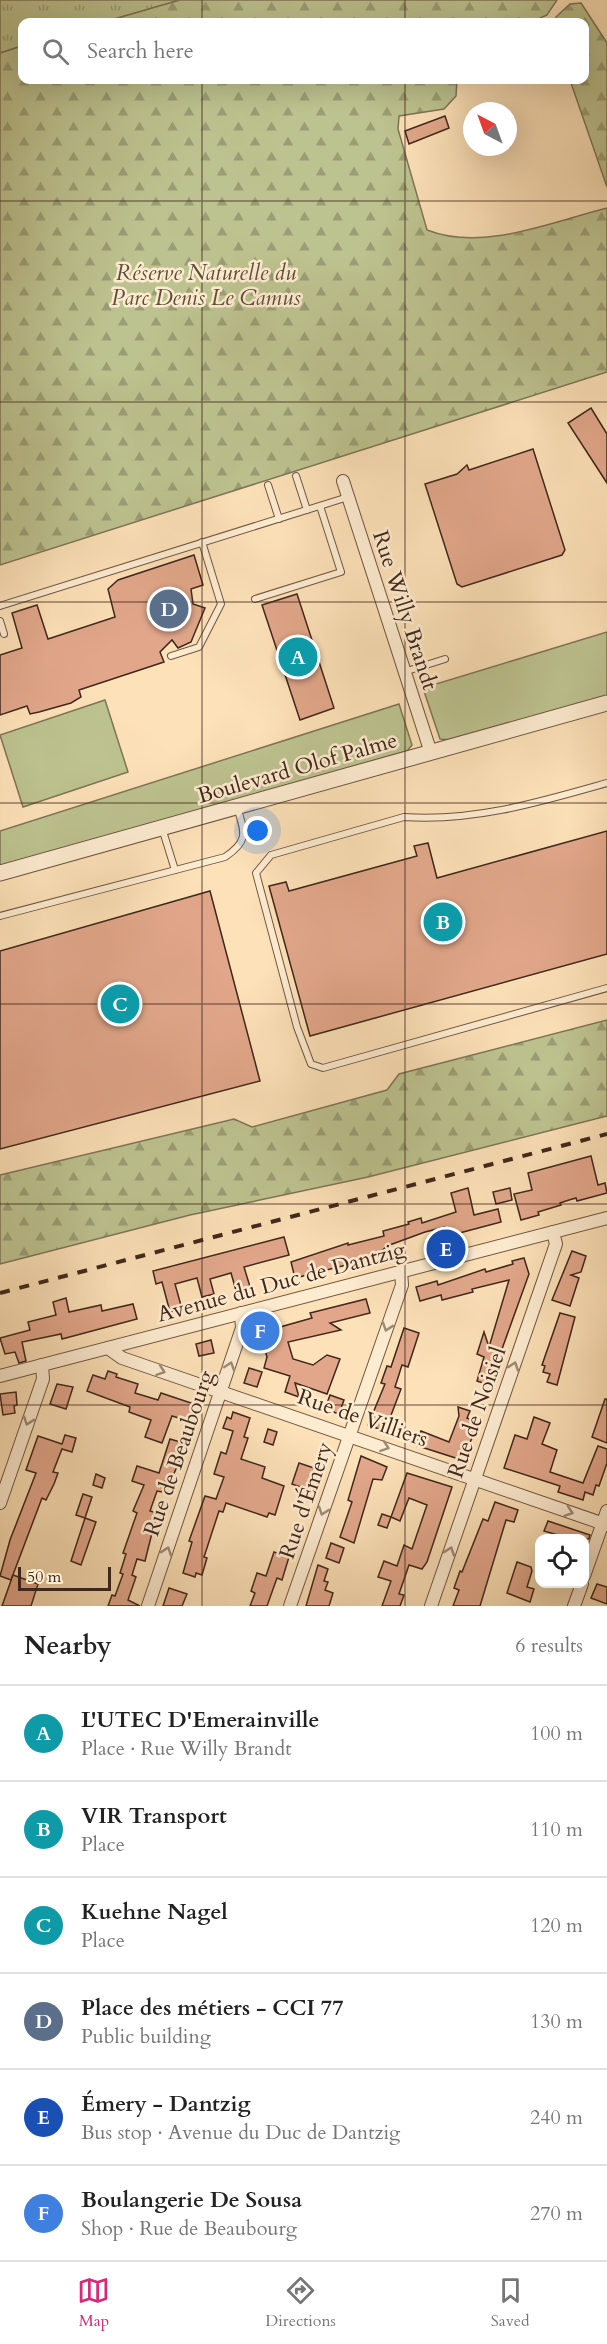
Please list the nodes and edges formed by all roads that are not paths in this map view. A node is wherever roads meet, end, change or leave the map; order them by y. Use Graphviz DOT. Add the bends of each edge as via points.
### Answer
graph roads {
  1 [pos="296,476"];
  2 [pos="343,481"];
  3 [pos="268,485"];
  4 [pos="348,497"];
  5 [pos="320,506"];
  6 [pos="307,510"];
  7 [pos="279,519"];
  8 [pos="202,542"];
  9 [pos="255,599"];
  10 [pos="0,606"];
  11 [pos="0,621"];
  12 [pos="4,634"];
  13 [pos="171,656"];
  14 [pos="445,659"];
  15 [pos="404,672"];
  16 [pos="607,703"];
  17 [pos="430,753"];
  18 [pos="607,783"];
  19 [pos="237,807"];
  20 [pos="162,828"];
  21 [pos="174,870"];
  22 [pos="0,873"];
  23 [pos="0,916"];
  24 [pos="607,988"];
  25 [pos="607,1218"];
  26 [pos="553,1232"];
  27 [pos="401,1271"];
  28 [pos="241,1313"];
  29 [pos="108,1348"];
  30 [pos="42,1365"];
  31 [pos="0,1376"];
  32 [pos="221,1392"];
  33 [pos="350,1434"];
  34 [pos="475,1479"];
  35 [pos="0,1503"];
  36 [pos="606,1520"];
  37 [pos="589,1565"];
  38 [pos="581,1588"];
  39 [pos="148,1606"];
  40 [pos="290,1606"];
  41 [pos="431,1606"];
  42 [pos="574,1606"];
  1 -- 6 [label="lane"];
  2 -- 4 [label="street, Rue Willy Brandt"];
  3 -- 7 [label="lane"];
  4 -- 5 [label="lane"];
  4 -- 15 [label="street, Rue Willy Brandt"];
  5 -- 6 [label="lane"];
  5 -- 9 [label="lane" via="341,572"];
  6 -- 7 [label="lane"];
  7 -- 8 [label="lane"];
  8 -- 10 [label="lane"];
  8 -- 13 [label="lane" via="221,604 199,647"];
  11 -- 12 [label="lane"];
  14 -- 15 [label="lane"];
  15 -- 17 [label="street, Rue Willy Brandt"];
  16 -- 17 [label="street, Boulevard Olof Palme"];
  17 -- 19 [label="street, Boulevard Olof Palme"];
  18 -- 24 [label="lane" via="511,810 427,819 404,817 271,855 256,873 297,1027 311,1064 323,1068"];
  19 -- 20 [label="street, Boulevard Olof Palme"];
  19 -- 21 [label="lane" via="244,830 237,849 225,857"];
  20 -- 21 [label="lane"];
  20 -- 22 [label="street, Boulevard Olof Palme"];
  21 -- 23 [label="lane"];
  25 -- 26 [label="street, Avenue du Duc de Dantzig"];
  26 -- 27 [label="street, Avenue du Duc de Dantzig"];
  34 -- 26 [label="street, Rue de Noisiel, one-way" via="556,1244"];
  27 -- 28 [label="street, Avenue du Duc de Dantzig"];
  27 -- 33 [label="street, Rue d'Émery, one-way" via="402,1285"];
  28 -- 29 [label="street, Avenue du Duc de Dantzig"];
  32 -- 28 [label="street, Rue de Beaubourg, one-way" via="242,1328"];
  29 -- 30 [label="street, Avenue du Duc de Dantzig"];
  29 -- 32 [label="street, Rue de Villiers, one-way" via="122,1358"];
  30 -- 31 [label="street, Avenue du Duc de Dantzig"];
  30 -- 35 [label="street, one-way" via="43,1379"];
  32 -- 33 [label="street, Rue de Villiers"];
  39 -- 32 [label="street, Rue de Beaubourg, one-way"];
  33 -- 34 [label="street, Rue de Villiers, one-way"];
  33 -- 40 [label="street, Rue d'Émery, one-way"];
  34 -- 36 [label="street, Rue de Villiers, one-way"];
  41 -- 34 [label="street, Rue de Noisiel, one-way"];
  36 -- 37 [label="street"];
  38 -- 42 [label="street"];
}
